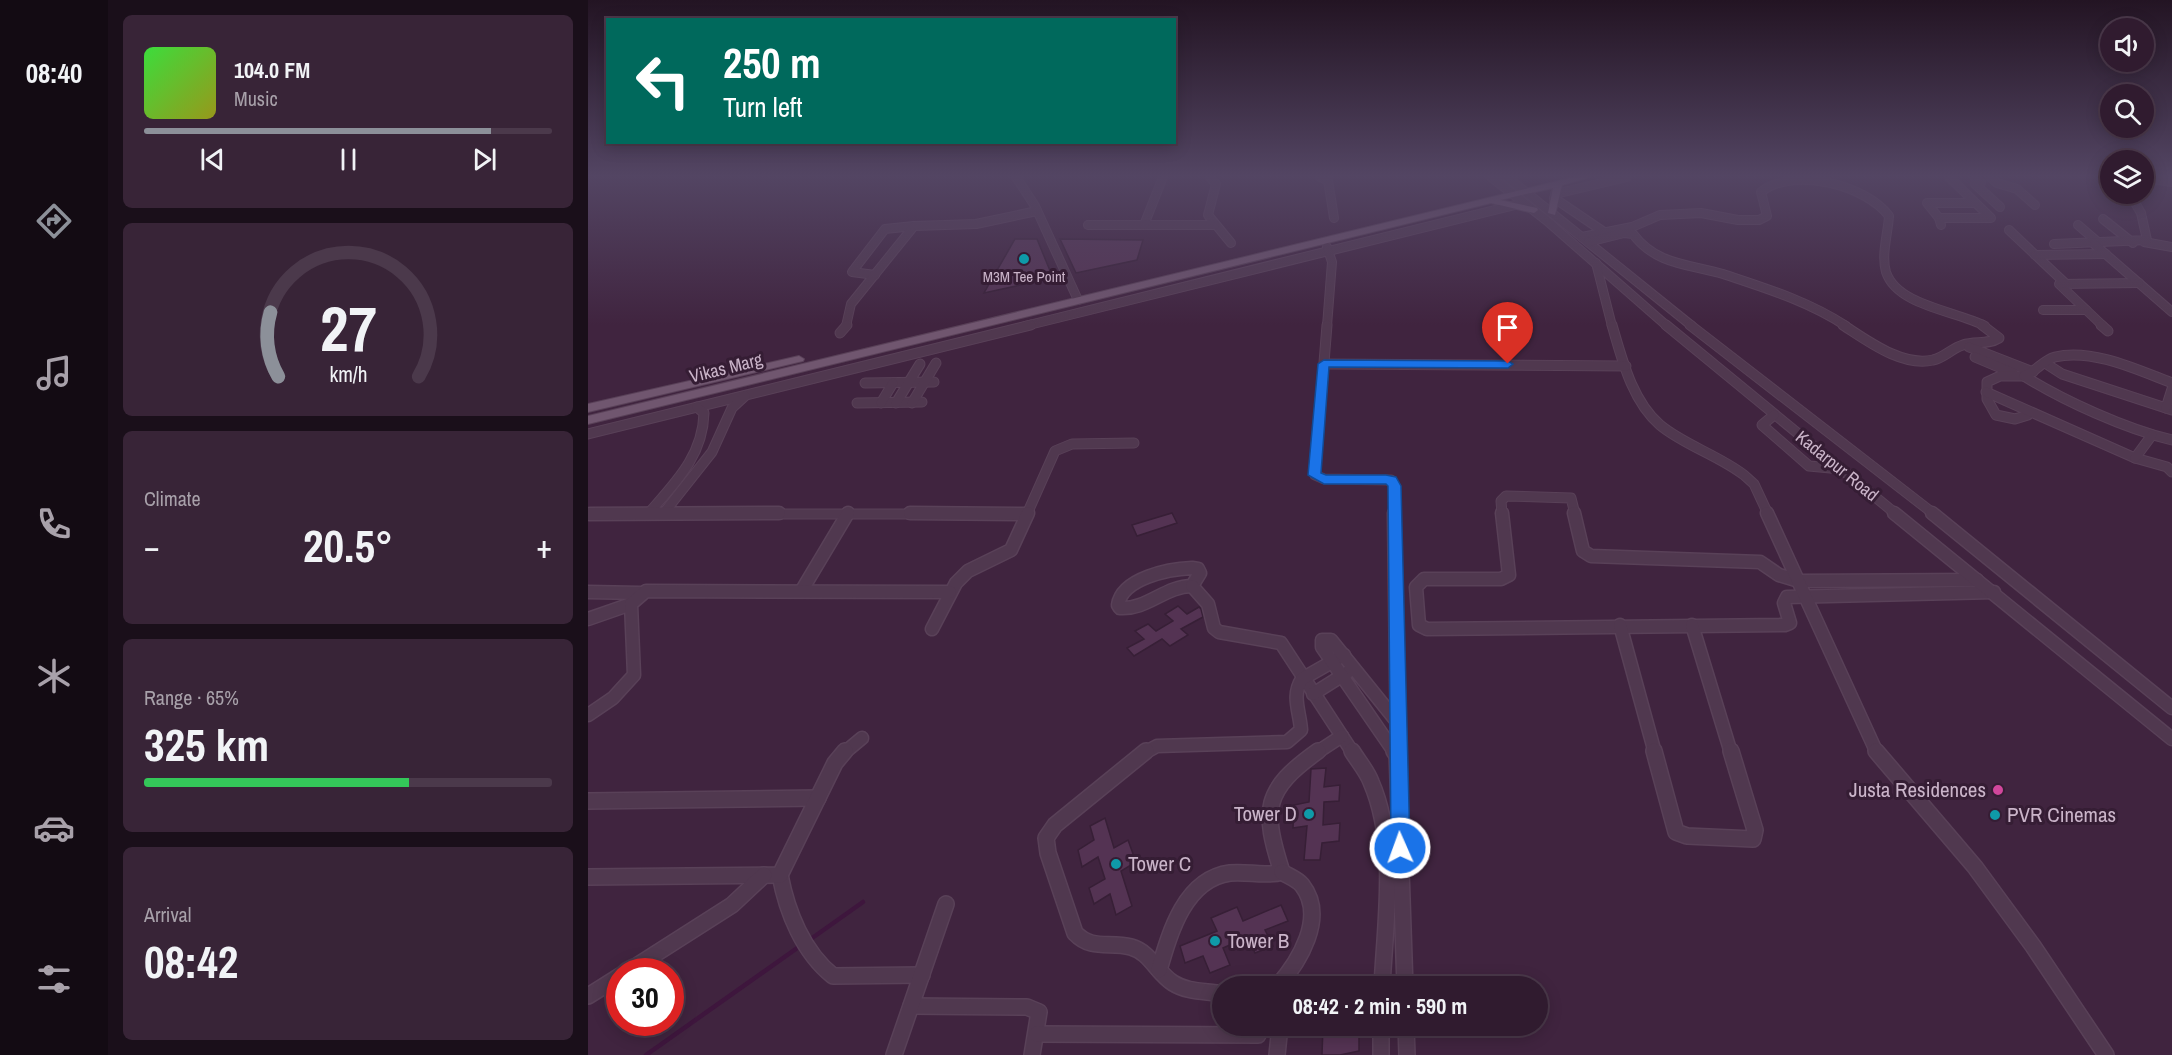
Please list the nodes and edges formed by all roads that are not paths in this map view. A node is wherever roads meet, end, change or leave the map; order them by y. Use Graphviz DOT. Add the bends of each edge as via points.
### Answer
graph roads {
  1 [pos="912,226"];
  2 [pos="914,226"];
  3 [pos="1044,226"];
  4 [pos="1216,226"];
  5 [pos="1374,226"];
  6 [pos="1396,226"];
  7 [pos="1397,226"];
  8 [pos="1553,226"];
  9 [pos="1568,226"];
  10 [pos="1594,226"];
  11 [pos="1632,226"];
  12 [pos="1888,226"];
  13 [pos="1999,226"];
  14 [pos="2079,226"];
  15 [pos="2112,226"];
  16 [pos="2145,226"];
  17 [pos="2009,230"];
  18 [pos="1604,234"];
  19 [pos="1585,240"];
  20 [pos="2144,242"];
  21 [pos="1231,243"];
  22 [pos="2133,243"];
  23 [pos="2054,244"];
  24 [pos="2097,244"];
  25 [pos="1326,246"];
  26 [pos="2172,247"];
  27 [pos="2025,251"];
  28 [pos="2106,254"];
  29 [pos="2035,255"];
  30 [pos="1596,263"];
  31 [pos="875,274"];
  32 [pos="2065,283"];
  33 [pos="2139,283"];
  34 [pos="1076,296"];
  35 [pos="2043,310"];
  36 [pos="2086,310"];
  37 [pos="2172,312"];
  38 [pos="2108,331"];
  39 [pos="840,333"];
  40 [pos="1959,346"];
  41 [pos="1733,359"];
  42 [pos="936,363"];
  43 [pos="2045,363"];
  44 [pos="920,364"];
  45 [pos="1324,364"];
  46 [pos="1626,366"];
  47 [pos="1714,367"];
  48 [pos="2025,375"];
  49 [pos="762,377"];
  50 [pos="929,382"];
  51 [pos="866,383"];
  52 [pos="893,383"];
  53 [pos="909,383"];
  54 [pos="2172,383"];
  55 [pos="2172,389"];
  56 [pos="752,392"];
  57 [pos="1986,392"];
  58 [pos="682,397"];
  59 [pos="857,403"];
  60 [pos="881,403"];
  61 [pos="897,403"];
  62 [pos="697,407"];
  63 [pos="588,408"];
  64 [pos="2169,409"];
  65 [pos="1774,415"];
  66 [pos="2028,415"];
  67 [pos="588,420"];
  68 [pos="723,428"];
  69 [pos="704,432"];
  70 [pos="588,434"];
  71 [pos="2152,435"];
  72 [pos="2172,440"];
  73 [pos="1134,443"];
  74 [pos="2135,458"];
  75 [pos="2170,469"];
  76 [pos="1841,470"];
  77 [pos="848,512"];
  78 [pos="590,514"];
  79 [pos="648,514"];
  80 [pos="663,514"];
  81 [pos="1024,514"];
  82 [pos="1929,580"];
  83 [pos="1977,580"];
  84 [pos="1799,581"];
  85 [pos="1870,581"];
  86 [pos="1192,586"];
  87 [pos="802,590"];
  88 [pos="588,592"];
  89 [pos="950,592"];
  90 [pos="1994,592"];
  91 [pos="640,593"];
  92 [pos="1937,593"];
  93 [pos="1877,594"];
  94 [pos="1805,595"];
  95 [pos="632,604"];
  96 [pos="588,619"];
  97 [pos="1620,625"];
  98 [pos="1692,625"];
  99 [pos="932,629"];
  100 [pos="1349,672"];
  101 [pos="1302,679"];
  102 [pos="1313,694"];
  103 [pos="2172,708"];
  104 [pos="588,715"];
  105 [pos="1398,723"];
  106 [pos="1342,736"];
  107 [pos="862,738"];
  108 [pos="2172,739"];
  109 [pos="1397,755"];
  110 [pos="818,798"];
  111 [pos="588,801"];
  112 [pos="1282,872"];
  113 [pos="764,875"];
  114 [pos="780,875"];
  115 [pos="588,877"];
  116 [pos="946,904"];
  117 [pos="649,958"];
  118 [pos="1159,970"];
  119 [pos="922,975"];
  120 [pos="1289,976"];
  121 [pos="1382,976"];
  122 [pos="1405,976"];
  123 [pos="606,985"];
  124 [pos="1212,992"];
  125 [pos="588,996"];
  126 [pos="911,1006"];
  127 [pos="1037,1034"];
  128 [pos="1212,1035"];
  129 [pos="1279,1036"];
  130 [pos="1381,1036"];
  131 [pos="1406,1036"];
  132 [pos="894,1055"];
  133 [pos="1032,1055"];
  134 [pos="1277,1055"];
  135 [pos="1381,1055"];
  136 [pos="1407,1055"];
  137 [pos="2106,1055"];
  1 -- 31 [label="street" via="885,229 852,272"];
  2 -- 31 [label="street"];
  3 -- 34 [label="street"];
  4 -- 21 [label="street"];
  5 -- 34 [label="main road"];
  6 -- 25 [label="main road"];
  7 -- 25 [label="street"];
  8 -- 30 [label="street, Kadarpur Road"];
  9 -- 19 [label="street, Kadarpur Road"];
  10 -- 18 [label="street"];
  11 -- 18 [label="street"];
  12 -- 40 [label="street" via="1886,272 1898,288 1917,301 1989,329 2000,338 1987,344"];
  13 -- 27 [label="street"];
  14 -- 24 [label="street"];
  15 -- 22 [label="street"];
  16 -- 20 [label="street" via="2148,238"];
  17 -- 29 [label="street"];
  18 -- 19 [label="street"];
  18 -- 40 [label="street" via="1633,234 1647,252 1668,262 1717,272 1806,303 1854,334 1900,356 1937,360"];
  19 -- 41 [label="street, Kadarpur Road"];
  20 -- 22 [label="street"];
  20 -- 26 [label="street"];
  22 -- 24 [label="street"];
  23 -- 24 [label="street"];
  24 -- 28 [label="street"];
  25 -- 34 [label="main road"];
  25 -- 45 [label="street" via="1332,262"];
  25 -- 56 [label="street"];
  28 -- 29 [label="street"];
  28 -- 33 [label="street"];
  29 -- 32 [label="street"];
  30 -- 46 [label="street"];
  30 -- 47 [label="street, Kadarpur Road"];
  31 -- 39 [label="street" via="851,304 848,323"];
  32 -- 33 [label="street"];
  32 -- 36 [label="street" via="2060,284"];
  33 -- 37 [label="street"];
  34 -- 49 [label="main road, Vikas Marg"];
  34 -- 63 [label="main road"];
  35 -- 36 [label="street"];
  36 -- 38 [label="street"];
  40 -- 48 [label="street"];
  40 -- 48 [label="street"];
  41 -- 47 [label="street"];
  41 -- 103 [label="street, Kadarpur Road" via="1981,550"];
  42 -- 50 [label="street"];
  43 -- 48 [label="street"];
  43 -- 54 [label="street" via="2055,357 2084,357"];
  43 -- 64 [label="street" via="2062,374"];
  44 -- 53 [label="street"];
  45 -- 46 [label="street"];
  45 -- 105 [label="street" via="1315,475 1324,480 1386,479 1394,486"];
  46 -- 84 [label="street" via="1638,399 1653,420 1754,484"];
  47 -- 65 [label="street, Kadarpur Road"];
  48 -- 57 [label="street" via="1995,377 1985,384"];
  48 -- 71 [label="street" via="2046,390"];
  49 -- 56 [label="main road"];
  49 -- 58 [label="main road, Vikas Marg"];
  50 -- 53 [label="street"];
  50 -- 61 [label="street" via="917,403"];
  51 -- 52 [label="street"];
  52 -- 53 [label="street"];
  52 -- 60 [label="street"];
  53 -- 61 [label="street"];
  55 -- 64 [label="street"];
  56 -- 62 [label="street"];
  56 -- 68 [label="street" via="734,404"];
  57 -- 66 [label="street" via="1996,415 2015,419"];
  57 -- 74 [label="street"];
  58 -- 62 [label="main road"];
  58 -- 67 [label="main road, Vikas Marg"];
  59 -- 60 [label="street"];
  60 -- 61 [label="street"];
  62 -- 69 [label="street" via="704,413"];
  62 -- 70 [label="street"];
  65 -- 76 [label="street, Kadarpur Road"];
  65 -- 76 [label="street" via="1762,425 1809,466"];
  68 -- 69 [label="street"];
  68 -- 80 [label="street" via="718,442"];
  69 -- 79 [label="street" via="698,452"];
  71 -- 72 [label="street"];
  71 -- 74 [label="street"];
  73 -- 81 [label="street" via="1061,447 1052,456"];
  74 -- 75 [label="street"];
  76 -- 83 [label="street, Kadarpur Road"];
  77 -- 80 [label="street"];
  77 -- 81 [label="street"];
  77 -- 87 [label="street"];
  78 -- 79 [label="street"];
  79 -- 80 [label="street"];
  81 -- 89 [label="street" via="1008,553 968,571"];
  82 -- 83 [label="street"];
  82 -- 85 [label="street"];
  82 -- 92 [label="street"];
  83 -- 90 [label="street, Kadarpur Road"];
  84 -- 85 [label="street"];
  84 -- 94 [label="street"];
  84 -- 97 [label="street" via="1779,575 1761,562 1587,555 1571,498 1506,496 1501,501 1509,575 1501,579 1424,579 1416,587 1422,628"];
  85 -- 93 [label="street"];
  86 -- 86 [label="street" via="1179,586 1132,609 1118,605 1127,588 1189,566 1200,573"];
  86 -- 101 [label="street" via="1208,604 1214,628 1226,636 1281,643"];
  87 -- 89 [label="street"];
  87 -- 91 [label="street"];
  88 -- 91 [label="street"];
  89 -- 99 [label="street"];
  90 -- 92 [label="street"];
  90 -- 108 [label="street, Kadarpur Road"];
  91 -- 95 [label="street"];
  92 -- 93 [label="street"];
  93 -- 94 [label="street"];
  94 -- 98 [label="street" via="1783,600 1788,625"];
  94 -- 137 [label="street" via="1881,759 1955,842"];
  95 -- 96 [label="street"];
  95 -- 104 [label="street" via="633,675 613,698"];
  97 -- 98 [label="street"];
  97 -- 98 [label="street" via="1676,832 1687,837 1753,839 1755,830"];
  100 -- 101 [label="street" via="1338,658"];
  100 -- 102 [label="street"];
  100 -- 105 [label="street"];
  100 -- 109 [label="street"];
  101 -- 102 [label="street"];
  101 -- 118 [label="street" via="1295,698 1301,730 1292,739 1277,744 1157,746 1055,825 1046,838 1081,942 1139,951"];
  102 -- 106 [label="street"];
  105 -- 109 [label="street"];
  106 -- 112 [label="street" via="1305,759 1273,793 1268,825"];
  106 -- 121 [label="street" via="1371,781 1383,822"];
  107 -- 110 [label="street" via="842,754"];
  109 -- 122 [label="street"];
  110 -- 111 [label="street"];
  110 -- 114 [label="street"];
  112 -- 118 [label="street" via="1272,876 1216,873 1196,890 1170,932"];
  112 -- 120 [label="street" via="1301,884 1310,905 1303,954"];
  113 -- 114 [label="street"];
  113 -- 115 [label="street"];
  113 -- 117 [label="street" via="732,905"];
  114 -- 119 [label="street" via="800,932 821,969 833,976"];
  116 -- 119 [label="street"];
  118 -- 124 [label="street" via="1171,982"];
  119 -- 126 [label="street"];
  123 -- 125 [label="street"];
  126 -- 127 [label="street" via="1027,1007 1039,1012"];
  126 -- 132 [label="street"];
  127 -- 128 [label="street"];
  127 -- 133 [label="street"];
  129 -- 134 [label="street"];
  130 -- 135 [label="street"];
  131 -- 136 [label="street"];
}
